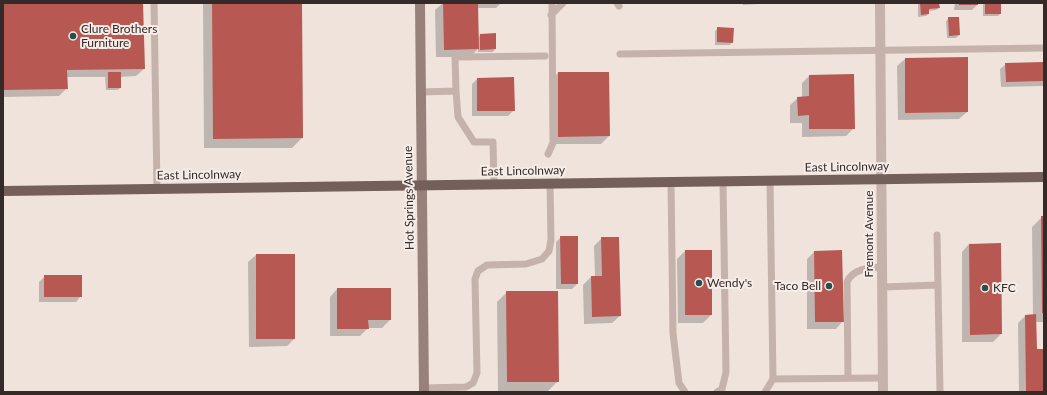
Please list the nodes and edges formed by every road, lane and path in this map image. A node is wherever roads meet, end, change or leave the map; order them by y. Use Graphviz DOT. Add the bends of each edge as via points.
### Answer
graph roads {
  1 [pos="154,3"];
  2 [pos="420,3"];
  3 [pos="552,3"];
  4 [pos="563,3"];
  5 [pos="880,3"];
  6 [pos="551,14"];
  7 [pos="1044,48"];
  8 [pos="881,51"];
  9 [pos="620,54"];
  10 [pos="545,56"];
  11 [pos="456,91"];
  12 [pos="421,92"];
  13 [pos="548,154"];
  14 [pos="1044,177"];
  15 [pos="882,179"];
  16 [pos="723,181"];
  17 [pos="770,181"];
  18 [pos="670,182"];
  19 [pos="494,184"];
  20 [pos="550,184"];
  21 [pos="422,185"];
  22 [pos="157,188"];
  23 [pos="3,191"];
  24 [pos="937,234"];
  25 [pos="883,267"];
  26 [pos="938,285"];
  27 [pos="882,286"];
  28 [pos="848,378"];
  29 [pos="883,378"];
  30 [pos="773,379"];
  31 [pos="424,390"];
  32 [pos="685,392"];
  33 [pos="717,392"];
  34 [pos="765,392"];
  35 [pos="883,392"];
  36 [pos="940,392"];
  1 -- 22 [label="lane"];
  2 -- 12 [label="street, Hot Springs Avenue"];
  3 -- 6 [label="lane"];
  4 -- 6 [label="lane"];
  5 -- 8 [label="street, Fremont Avenue"];
  6 -- 13 [label="lane" via="553,143"];
  7 -- 8 [label="lane"];
  8 -- 9 [label="lane"];
  8 -- 15 [label="street, Fremont Avenue"];
  10 -- 11 [label="lane" via="455,57"];
  11 -- 12 [label="lane"];
  11 -- 19 [label="lane" via="458,117 474,142 493,142"];
  12 -- 21 [label="street, Hot Springs Avenue"];
  14 -- 15 [label="main road, East Lincolnway"];
  15 -- 17 [label="main road, East Lincolnway"];
  15 -- 25 [label="street, Fremont Avenue"];
  16 -- 17 [label="main road, East Lincolnway"];
  16 -- 18 [label="main road, East Lincolnway"];
  16 -- 33 [label="lane" via="726,372 722,389"];
  17 -- 30 [label="lane"];
  18 -- 20 [label="main road, East Lincolnway"];
  18 -- 32 [label="lane" via="673,333 679,382"];
  19 -- 20 [label="main road, East Lincolnway"];
  19 -- 21 [label="main road, East Lincolnway"];
  20 -- 31 [label="lane" via="549,251 542,259 526,264 487,265 478,271 474,279 477,373 473,383 466,387"];
  21 -- 22 [label="main road, East Lincolnway"];
  21 -- 31 [label="street, Hot Springs Avenue"];
  22 -- 23 [label="main road, East Lincolnway"];
  24 -- 26 [label="lane"];
  25 -- 27 [label="street, Fremont Avenue"];
  25 -- 28 [label="lane" via="862,269 847,282"];
  26 -- 27 [label="lane"];
  26 -- 36 [label="lane"];
  27 -- 29 [label="street, Fremont Avenue"];
  28 -- 29 [label="lane"];
  28 -- 30 [label="lane"];
  29 -- 35 [label="street, Fremont Avenue"];
  30 -- 34 [label="lane"];
}
